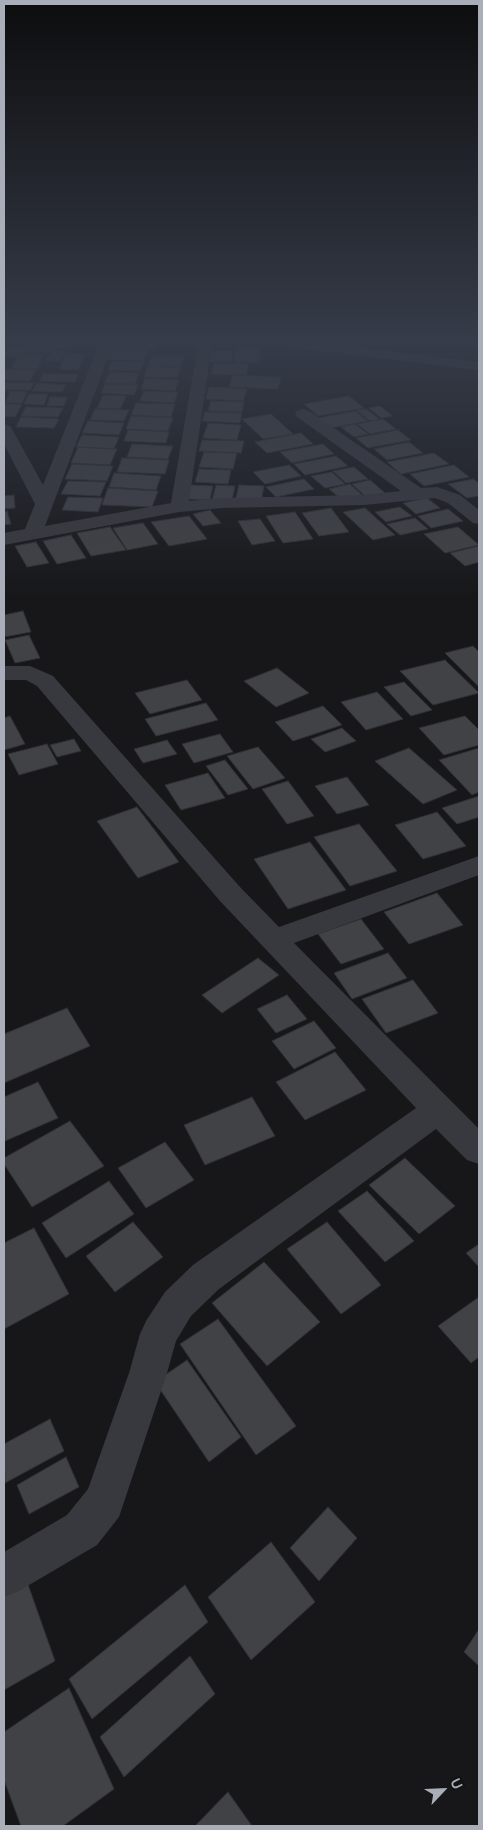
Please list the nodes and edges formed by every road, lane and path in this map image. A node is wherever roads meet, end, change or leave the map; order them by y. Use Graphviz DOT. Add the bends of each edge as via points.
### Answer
graph roads {
  1 [pos="4,429"];
  2 [pos="73,429"];
  3 [pos="191,429"];
  4 [pos="325,429"];
  5 [pos="417,494"];
  6 [pos="44,504"];
  7 [pos="179,507"];
  8 [pos="479,519"];
  9 [pos="33,534"];
  10 [pos="4,539"];
  11 [pos="4,673"];
  12 [pos="479,865"];
  13 [pos="275,939"];
  14 [pos="438,1110"];
  15 [pos="479,1150"];
  16 [pos="4,1576"];
  1 -- 6 [label="street"];
  2 -- 6 [label="street"];
  3 -- 7 [label="street"];
  4 -- 5 [label="street"];
  5 -- 7 [label="street" via="364,500"];
  5 -- 8 [label="street" via="444,494"];
  6 -- 9 [label="street"];
  7 -- 9 [label="street"];
  9 -- 10 [label="street"];
  11 -- 13 [label="street" via="30,673 45,681 199,859"];
  12 -- 13 [label="street"];
  13 -- 14 [label="street"];
  14 -- 15 [label="street"];
  14 -- 16 [label="street" via="206,1277 178,1304 159,1334 104,1502 82,1530"];
}
